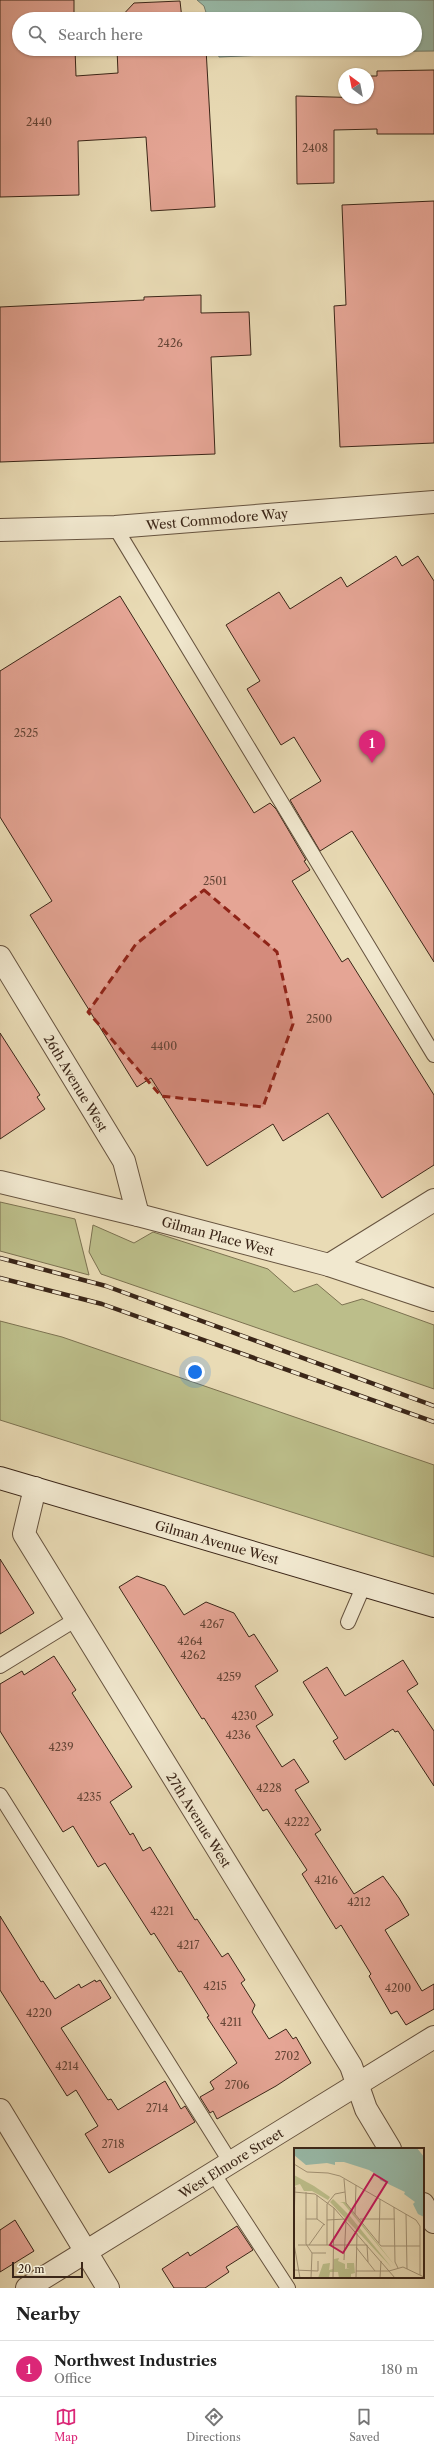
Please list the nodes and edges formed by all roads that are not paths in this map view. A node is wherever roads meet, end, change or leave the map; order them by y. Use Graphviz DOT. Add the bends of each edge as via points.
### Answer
graph roads {
  1 [pos="434,502"];
  2 [pos="115,527"];
  3 [pos="0,530"];
  4 [pos="0,957"];
  5 [pos="434,1056"];
  6 [pos="0,1182"];
  7 [pos="434,1200"];
  8 [pos="138,1215"];
  9 [pos="329,1265"];
  10 [pos="434,1300"];
  11 [pos="0,1478"];
  12 [pos="35,1488"];
  13 [pos="364,1585"];
  14 [pos="434,1606"];
  15 [pos="75,1620"];
  16 [pos="348,1622"];
  17 [pos="0,1666"];
  18 [pos="0,1795"];
  19 [pos="434,2037"];
  20 [pos="357,2085"];
  21 [pos="0,2110"];
  22 [pos="389,2148"];
  23 [pos="222,2168"];
  24 [pos="424,2206"];
  25 [pos="434,2222"];
  26 [pos="86,2253"];
  27 [pos="27,2288"];
  28 [pos="108,2288"];
  29 [pos="288,2288"];
  1 -- 2 [label="street, West Commodore Way"];
  2 -- 3 [label="street, West Commodore Way"];
  2 -- 5 [label="lane"];
  4 -- 8 [label="street, 26th Avenue West" via="124,1161"];
  6 -- 8 [label="street, Gilman Place West"];
  7 -- 9 [label="street"];
  8 -- 9 [label="street, Gilman Place West"];
  9 -- 10 [label="street, Gilman Place West"];
  11 -- 12 [label="street, Gilman Avenue West"];
  12 -- 13 [label="street, Gilman Avenue West"];
  12 -- 15 [label="street, 27th Avenue West" via="24,1534"];
  13 -- 14 [label="street, Gilman Avenue West"];
  13 -- 16 [label="lane"];
  15 -- 17 [label="lane"];
  15 -- 20 [label="street, 27th Avenue West" via="351,2066"];
  18 -- 23 [label="lane"];
  19 -- 20 [label="street, West Elmore Street"];
  20 -- 22 [label="street, 27th Avenue West" via="366,2109"];
  20 -- 23 [label="street, West Elmore Street"];
  21 -- 26 [label="street"];
  23 -- 26 [label="street, West Elmore Street"];
  23 -- 29 [label="lane"];
  24 -- 25 [label="street"];
  26 -- 27 [label="street, West Elmore Street"];
  26 -- 28 [label="street"];
}
